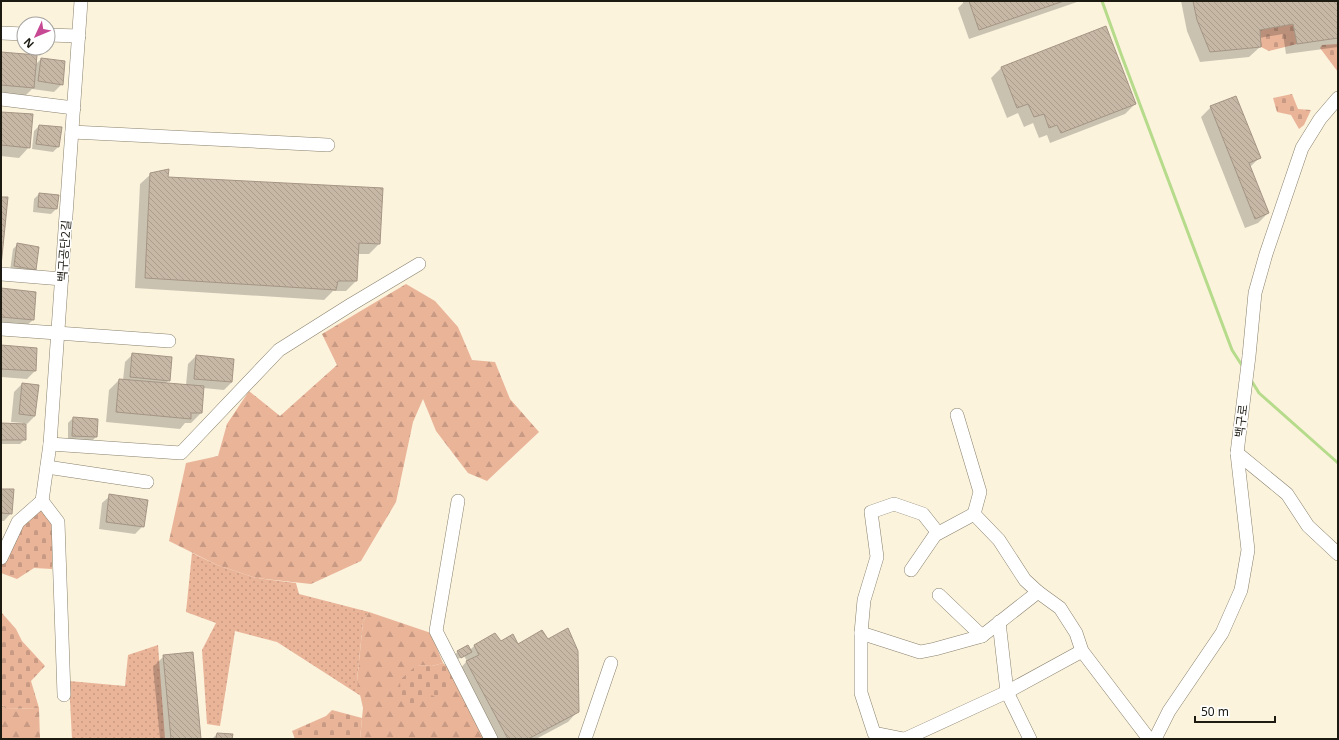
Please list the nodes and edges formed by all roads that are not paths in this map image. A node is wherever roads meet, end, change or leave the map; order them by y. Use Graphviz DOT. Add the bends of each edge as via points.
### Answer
graph roads {
  1 [pos="82,1"];
  2 [pos="1,33"];
  3 [pos="16,34"];
  4 [pos="56,35"];
  5 [pos="79,36"];
  6 [pos="1338,98"];
  7 [pos="1,99"];
  8 [pos="74,108"];
  9 [pos="72,132"];
  10 [pos="328,145"];
  11 [pos="419,264"];
  12 [pos="1,274"];
  13 [pos="62,279"];
  14 [pos="1,329"];
  15 [pos="58,334"];
  16 [pos="169,341"];
  17 [pos="957,414"];
  18 [pos="50,444"];
  19 [pos="1237,453"];
  20 [pos="47,467"];
  21 [pos="146,482"];
  22 [pos="458,500"];
  23 [pos="42,501"];
  24 [pos="974,514"];
  25 [pos="938,533"];
  26 [pos="1338,554"];
  27 [pos="1,558"];
  28 [pos="911,570"];
  29 [pos="1038,592"];
  30 [pos="939,595"];
  31 [pos="999,622"];
  32 [pos="862,633"];
  33 [pos="982,636"];
  34 [pos="1082,651"];
  35 [pos="611,663"];
  36 [pos="1007,692"];
  37 [pos="64,695"];
  38 [pos="491,739"];
  39 [pos="585,739"];
  40 [pos="905,739"];
  41 [pos="1030,739"];
  42 [pos="1149,739"];
  43 [pos="1155,739"];
  1 -- 5 [label="street, 백구공단2길"];
  2 -- 3 [label="street"];
  4 -- 5 [label="street"];
  5 -- 8 [label="street, 백구공단2길"];
  6 -- 19 [label="street, 백구로" via="1320,118 1302,148 1268,247 1255,293"];
  7 -- 8 [label="street"];
  8 -- 9 [label="street, 백구공단2길"];
  9 -- 10 [label="street"];
  9 -- 13 [label="street, 백구공단2길"];
  11 -- 18 [label="street" via="279,350 181,453"];
  12 -- 13 [label="street"];
  13 -- 15 [label="street, 백구공단2길"];
  14 -- 15 [label="street"];
  15 -- 16 [label="street"];
  15 -- 18 [label="street, 백구공단2길"];
  17 -- 24 [label="street" via="980,492"];
  18 -- 20 [label="street, 백구공단2길"];
  19 -- 26 [label="street" via="1287,494 1308,526"];
  19 -- 43 [label="street, 백구로" via="1248,550 1241,590 1222,633 1169,711"];
  20 -- 21 [label="street"];
  20 -- 23 [label="street, 백구공단2길"];
  22 -- 38 [label="street" via="436,631"];
  23 -- 27 [label="street" via="18,522"];
  23 -- 37 [label="street" via="58,522"];
  24 -- 25 [label="street"];
  24 -- 29 [label="street" via="999,540 1025,580"];
  25 -- 28 [label="street"];
  25 -- 32 [label="street" via="923,514 894,504 871,512 877,557 864,600"];
  29 -- 31 [label="street"];
  29 -- 34 [label="street" via="1060,608 1076,633"];
  30 -- 33 [label="street"];
  31 -- 33 [label="street"];
  31 -- 36 [label="street"];
  32 -- 33 [label="street" via="920,652"];
  32 -- 40 [label="street" via="861,693 874,733"];
  34 -- 36 [label="street"];
  34 -- 42 [label="street"];
  35 -- 39 [label="street"];
  36 -- 40 [label="street"];
  36 -- 41 [label="street"];
}
